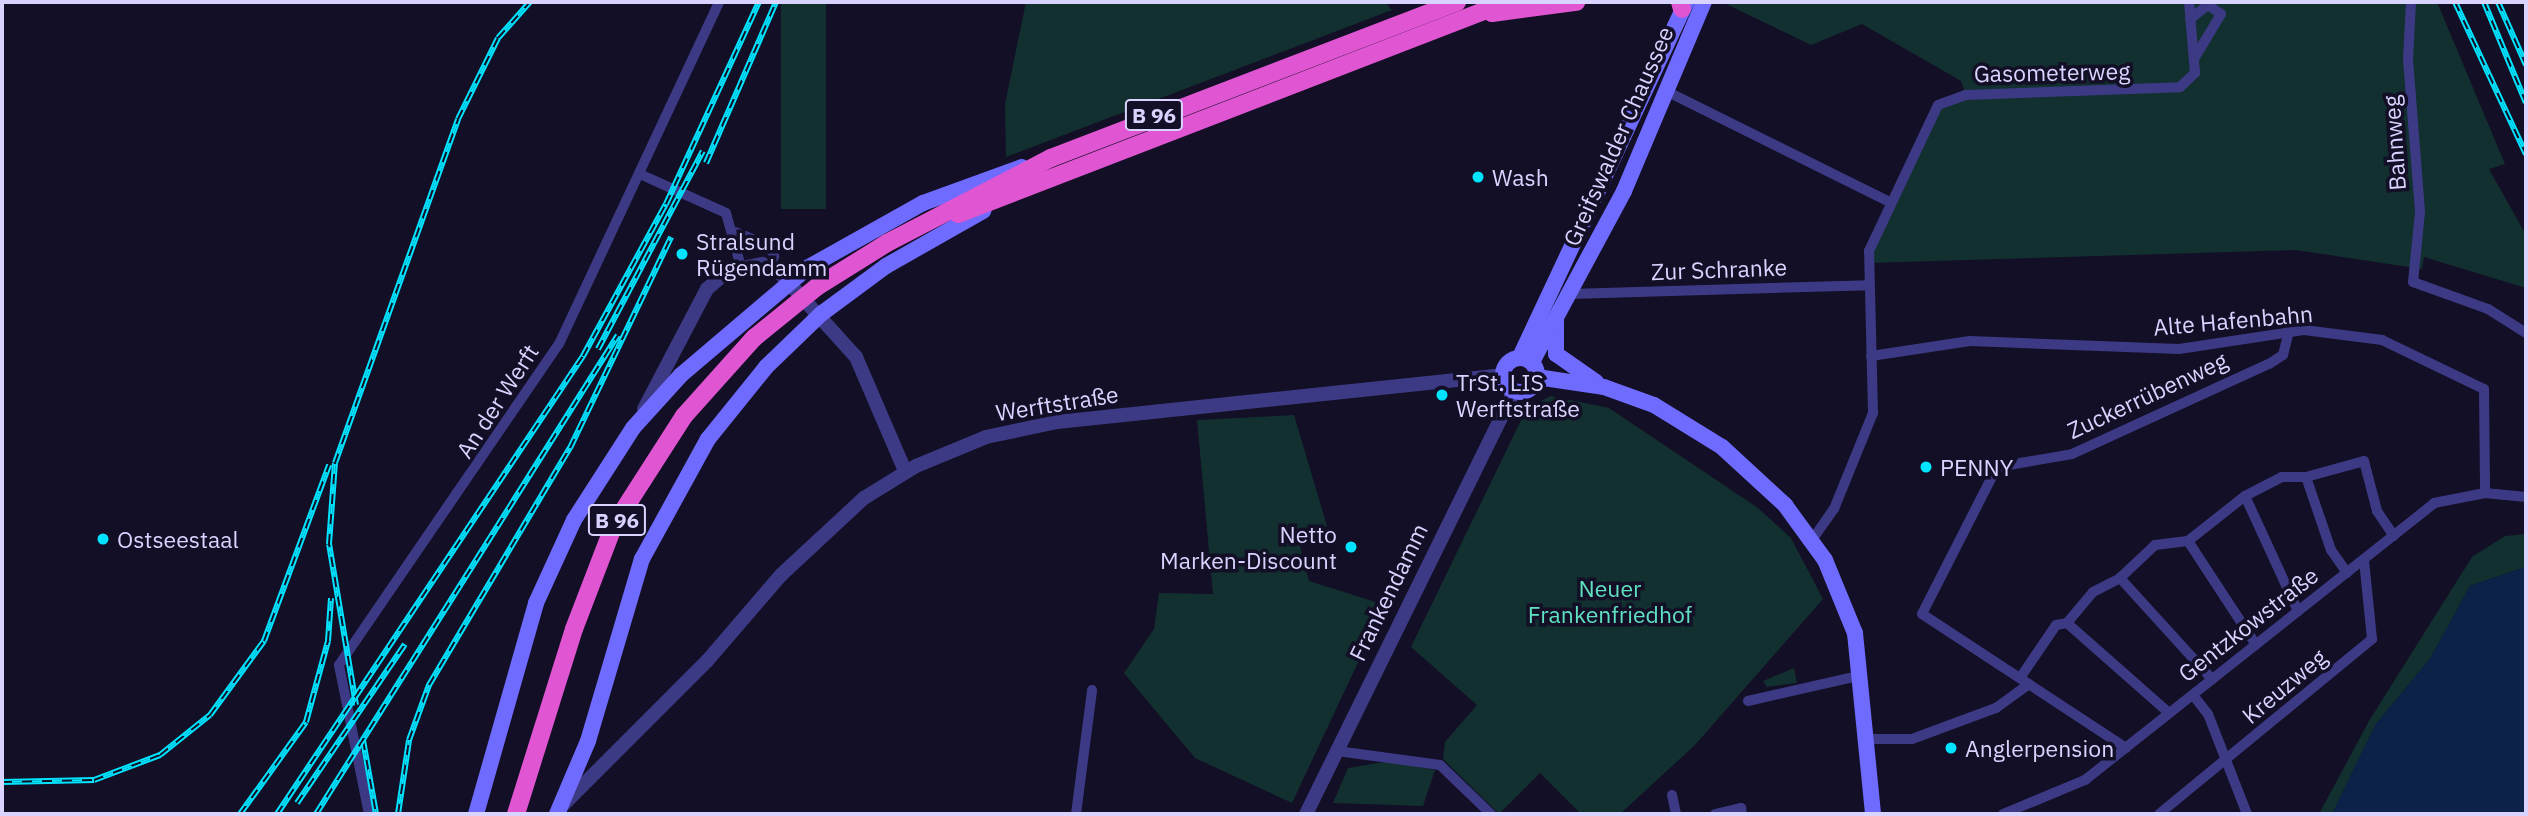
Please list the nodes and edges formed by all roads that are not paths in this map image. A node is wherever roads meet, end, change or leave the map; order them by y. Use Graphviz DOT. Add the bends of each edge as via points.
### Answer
graph roads {
  1 [pos="719,2"];
  2 [pos="1457,2"];
  3 [pos="1507,2"];
  4 [pos="1576,2"];
  5 [pos="1704,2"];
  6 [pos="2189,2"];
  7 [pos="2411,2"];
  8 [pos="1683,4"];
  9 [pos="1471,14"];
  10 [pos="2190,19"];
  11 [pos="2194,59"];
  12 [pos="1666,91"];
  13 [pos="1051,158"];
  14 [pos="642,175"];
  15 [pos="1016,193"];
  16 [pos="1888,201"];
  17 [pos="735,232"];
  18 [pos="887,243"];
  19 [pos="741,267"];
  20 [pos="771,267"];
  21 [pos="1869,285"];
  22 [pos="1570,294"];
  23 [pos="1556,319"];
  24 [pos="2288,331"];
  25 [pos="2526,333"];
  26 [pos="1871,356"];
  27 [pos="1530,366"];
  28 [pos="1502,375"];
  29 [pos="1604,387"];
  30 [pos="1514,391"];
  31 [pos="634,428"];
  32 [pos="905,471"];
  33 [pos="2306,477"];
  34 [pos="2485,493"];
  35 [pos="2245,496"];
  36 [pos="2526,497"];
  37 [pos="2394,536"];
  38 [pos="1812,540"];
  39 [pos="2188,541"];
  40 [pos="2364,560"];
  41 [pos="2347,573"];
  42 [pos="2120,578"];
  43 [pos="2298,611"];
  44 [pos="2067,623"];
  45 [pos="2256,645"];
  46 [pos="1862,675"];
  47 [pos="2212,679"];
  48 [pos="2025,681"];
  49 [pos="1092,690"];
  50 [pos="2193,695"];
  51 [pos="1748,701"];
  52 [pos="2169,713"];
  53 [pos="1868,739"];
  54 [pos="2126,748"];
  55 [pos="1337,751"];
  56 [pos="2228,760"];
  57 [pos="1672,795"];
  58 [pos="559,811"];
  59 [pos="369,814"];
  60 [pos="476,814"];
  61 [pos="516,814"];
  62 [pos="1076,814"];
  63 [pos="1306,814"];
  64 [pos="1491,814"];
  65 [pos="1676,814"];
  66 [pos="1715,814"];
  67 [pos="1742,814"];
  68 [pos="1869,814"];
  69 [pos="2003,814"];
  70 [pos="2160,814"];
  71 [pos="2247,814"];
  1 -- 14 [label="street, An der Werft"];
  2 -- 13 [label="highway, B 96"];
  3 -- 9 [label="highway, B 96"];
  4 -- 9 [label="highway"];
  5 -- 12 [label="main road, Greifswalder Chaussee"];
  6 -- 10 [label="street"];
  7 -- 25 [label="street, Bahnweg" via="2408,59 2420,212 2413,282 2488,309"];
  8 -- 27 [label="main road, Greifswalder Chaussee"];
  9 -- 15 [label="highway, B 96" via="1150,135"];
  10 -- 11 [label="street"];
  10 -- 11 [label="street" via="2208,5 2221,14"];
  11 -- 16 [label="street, Gasometerweg" via="2191,81 2112,94 1951,98 1938,105"];
  12 -- 16 [label="street"];
  12 -- 22 [label="main road, Greifswalder Chaussee"];
  13 -- 18 [label="highway, B 96"];
  13 -- 31 [label="main road" via="923,203 807,268 768,295"];
  14 -- 17 [label="street" via="714,206"];
  14 -- 59 [label="street, An der Werft" via="559,344 339,665"];
  15 -- 18 [label="highway, B 96"];
  15 -- 58 [label="main road" via="920,245 838,300 725,415 665,509 628,596 588,741"];
  16 -- 21 [label="street, Gasometerweg" via="1869,251"];
  17 -- 19 [label="street"];
  17 -- 20 [label="street" via="768,245 775,256"];
  18 -- 61 [label="highway, B 96" via="818,286 716,377 636,486 594,571"];
  19 -- 20 [label="street"];
  19 -- 31 [label="street" via="717,279 696,303"];
  20 -- 32 [label="street" via="856,357"];
  21 -- 22 [label="street, Zur Schranke"];
  21 -- 26 [label="street, Gasometerweg"];
  22 -- 23 [label="main road, Greifswalder Chaussee"];
  23 -- 27 [label="main road, Greifswalder Chaussee"];
  23 -- 29 [label="main road" via="1556,354"];
  24 -- 26 [label="street, Alte Hafenbahn" via="2189,349 1970,341"];
  24 -- 34 [label="street, Alte Hafenbahn" via="2382,340 2484,389"];
  24 -- 48 [label="street, Zuckerrübenweg" via="2283,355 2269,364 2072,454 1997,467 1922,614"];
  26 -- 38 [label="street, Gasometerweg" via="1873,413 1834,509"];
  27 -- 28 [label="main road" via="1507,363"];
  27 -- 29 [label="main road"];
  27 -- 30 [label="main road" via="1529,390"];
  28 -- 30 [label="main road"];
  28 -- 32 [label="street, Werftstraße" via="1057,422 986,437"];
  29 -- 38 [label="main road" via="1654,405 1722,447 1777,495"];
  30 -- 55 [label="street, Frankendamm"];
  31 -- 60 [label="main road" via="574,520 536,603"];
  32 -- 58 [label="street, Werftstraße" via="843,516 781,575 707,661"];
  33 -- 35 [label="street" via="2282,477"];
  33 -- 37 [label="street" via="2364,461 2376,511"];
  33 -- 41 [label="street" via="2331,550"];
  34 -- 36 [label="street, Gentzkowstraße"];
  34 -- 37 [label="street, Gentzkowstraße" via="2434,503"];
  35 -- 39 [label="street"];
  35 -- 43 [label="street"];
  37 -- 40 [label="street, Gentzkowstraße"];
  38 -- 46 [label="main road" via="1848,611"];
  39 -- 42 [label="street" via="2155,545"];
  39 -- 45 [label="street"];
  40 -- 41 [label="street, Gentzkowstraße"];
  40 -- 56 [label="street, Kreuzweg" via="2372,639"];
  41 -- 43 [label="street, Gentzkowstraße"];
  42 -- 44 [label="street" via="2093,592"];
  42 -- 47 [label="street"];
  43 -- 45 [label="street, Gentzkowstraße"];
  44 -- 48 [label="street" via="2056,625"];
  44 -- 52 [label="street"];
  45 -- 47 [label="street, Gentzkowstraße"];
  46 -- 51 [label="street"];
  46 -- 53 [label="main road"];
  47 -- 50 [label="street, Gentzkowstraße"];
  48 -- 53 [label="street" via="1996,708 1912,739"];
  48 -- 54 [label="street"];
  49 -- 62 [label="street"];
  50 -- 52 [label="street, Gentzkowstraße"];
  50 -- 56 [label="street"];
  52 -- 54 [label="street, Gentzkowstraße"];
  53 -- 68 [label="main road"];
  54 -- 69 [label="street, Gentzkowstraße" via="2085,780"];
  55 -- 63 [label="street, Frankendamm"];
  55 -- 64 [label="street" via="1440,765"];
  56 -- 70 [label="street, Kreuzweg"];
  56 -- 71 [label="street"];
  57 -- 65 [label="street"];
  66 -- 67 [label="street" via="1741,808"];
}
